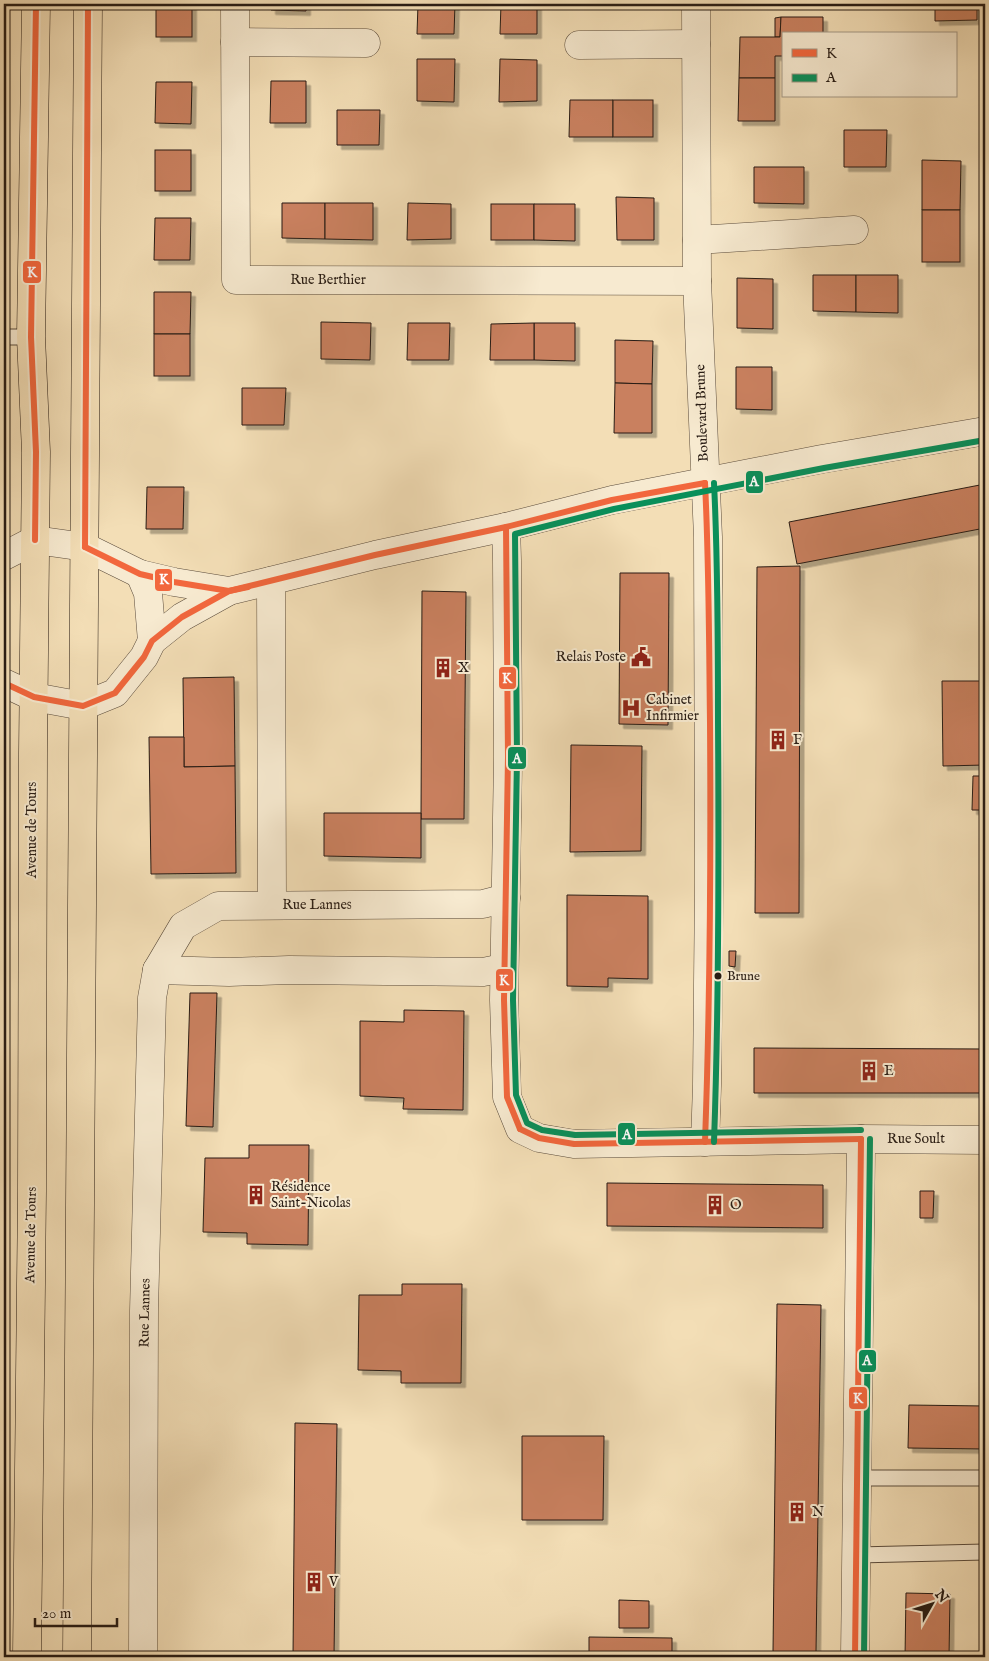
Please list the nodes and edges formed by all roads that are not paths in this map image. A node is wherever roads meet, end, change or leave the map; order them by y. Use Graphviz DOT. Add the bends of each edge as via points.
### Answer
graph roads {
  1 [pos="36,4"];
  2 [pos="88,4"];
  3 [pos="235,4"];
  4 [pos="696,4"];
  5 [pos="235,42"];
  6 [pos="366,43"];
  7 [pos="696,44"];
  8 [pos="579,45"];
  9 [pos="854,230"];
  10 [pos="697,240"];
  11 [pos="696,281"];
  12 [pos="4,337"];
  13 [pos="31,337"];
  14 [pos="985,431"];
  15 [pos="705,483"];
  16 [pos="506,527"];
  17 [pos="35,540"];
  18 [pos="85,546"];
  19 [pos="4,556"];
  20 [pos="140,574"];
  21 [pos="271,581"];
  22 [pos="229,591"];
  23 [pos="152,641"];
  24 [pos="4,683"];
  25 [pos="34,697"];
  26 [pos="83,706"];
  27 [pos="506,898"];
  28 [pos="272,905"];
  29 [pos="503,968"];
  30 [pos="157,970"];
  31 [pos="861,1139"];
  32 [pos="985,1140"];
  33 [pos="705,1142"];
  34 [pos="857,1478"];
  35 [pos="985,1478"];
  36 [pos="985,1552"];
  37 [pos="856,1555"];
  38 [pos="27,1657"];
  39 [pos="77,1657"];
  40 [pos="143,1657"];
  41 [pos="855,1657"];
  1 -- 13 [label="main road, Avenue de Tours"];
  2 -- 18 [label="main road"];
  3 -- 5 [label="street, Rue Berthier"];
  4 -- 7 [label="street, Boulevard Brune"];
  5 -- 6 [label="street"];
  5 -- 11 [label="street, Rue Berthier" via="236,280"];
  7 -- 8 [label="street"];
  7 -- 10 [label="street, Boulevard Brune"];
  9 -- 10 [label="street"];
  10 -- 11 [label="street, Boulevard Brune"];
  11 -- 15 [label="street, Boulevard Brune"];
  12 -- 13 [label="lane"];
  13 -- 17 [label="main road, Avenue de Tours" via="36,452"];
  14 -- 15 [label="street"];
  15 -- 16 [label="street" via="612,500"];
  15 -- 33 [label="street, Boulevard Brune" via="709,882"];
  16 -- 21 [label="street"];
  16 -- 27 [label="street"];
  17 -- 18 [label="street"];
  17 -- 19 [label="street"];
  17 -- 25 [label="main road, Avenue de Tours"];
  18 -- 20 [label="street"];
  18 -- 26 [label="main road"];
  20 -- 22 [label="street"];
  20 -- 23 [label="street" via="148,593"];
  21 -- 22 [label="street"];
  21 -- 28 [label="street"];
  22 -- 23 [label="street" via="182,617"];
  23 -- 26 [label="street" via="144,657 115,693"];
  24 -- 25 [label="street"];
  25 -- 26 [label="street"];
  25 -- 38 [label="main road, Avenue de Tours"];
  26 -- 39 [label="main road"];
  27 -- 28 [label="street, Rue Lannes" via="483,904"];
  27 -- 29 [label="street"];
  28 -- 30 [label="street, Rue Lannes" via="218,906 183,926"];
  29 -- 30 [label="street" via="483,972"];
  29 -- 33 [label="street, Rue Soult" via="507,1097 520,1129 539,1138 574,1144"];
  30 -- 40 [label="street, Rue Lannes" via="152,998 144,1311"];
  31 -- 32 [label="street, Rue Soult"];
  31 -- 33 [label="street, Rue Soult"];
  31 -- 34 [label="street"];
  34 -- 35 [label="lane"];
  34 -- 37 [label="street"];
  36 -- 37 [label="lane"];
  37 -- 41 [label="street"];
}
